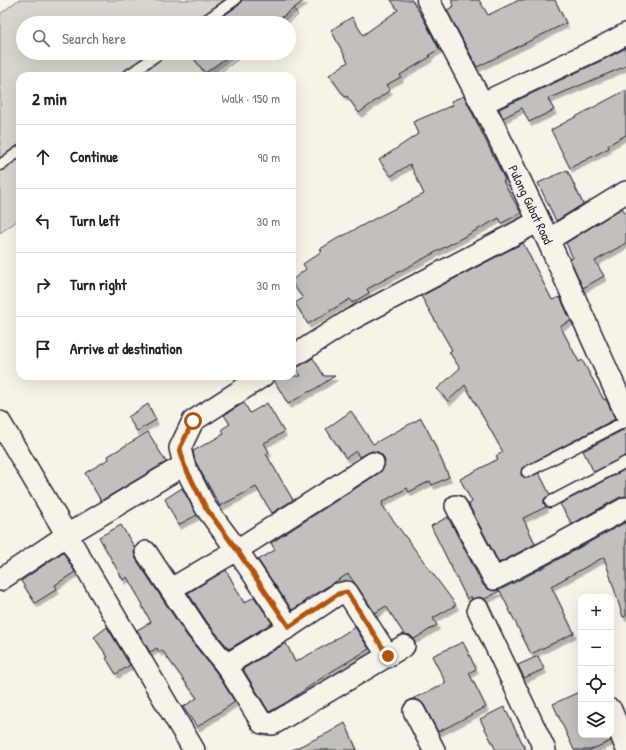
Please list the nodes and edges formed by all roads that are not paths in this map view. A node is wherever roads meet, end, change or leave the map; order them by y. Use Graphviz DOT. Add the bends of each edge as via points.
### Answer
graph roads {
  1 [pos="235,0"];
  2 [pos="428,0"];
  3 [pos="212,16"];
  4 [pos="626,34"];
  5 [pos="150,60"];
  6 [pos="133,72"];
  7 [pos="483,103"];
  8 [pos="16,154"];
  9 [pos="0,165"];
  10 [pos="626,192"];
  11 [pos="543,230"];
  12 [pos="296,354"];
  13 [pos="257,380"];
  14 [pos="625,412"];
  15 [pos="0,422"];
  16 [pos="626,462"];
  17 [pos="374,463"];
  18 [pos="184,465"];
  19 [pos="527,472"];
  20 [pos="550,502"];
  21 [pos="456,506"];
  22 [pos="626,508"];
  23 [pos="67,534"];
  24 [pos="237,550"];
  25 [pos="146,552"];
  26 [pos="0,580"];
  27 [pos="171,589"];
  28 [pos="478,609"];
  29 [pos="289,627"];
  30 [pos="226,665"];
  31 [pos="414,711"];
  32 [pos="614,717"];
  33 [pos="626,746"];
  34 [pos="194,750"];
  35 [pos="434,750"];
  36 [pos="544,750"];
  1 -- 3 [label="lane"];
  2 -- 7 [label="main road, Pulong Gubat Road"];
  4 -- 7 [label="street"];
  5 -- 6 [label="lane"];
  7 -- 11 [label="main road, Pulong Gubat Road"];
  8 -- 9 [label="lane"];
  10 -- 11 [label="street"];
  11 -- 12 [label="street" via="350,320"];
  11 -- 14 [label="main road, Pulong Gubat Road"];
  13 -- 18 [label="street" via="193,421 180,448"];
  14 -- 19 [label="lane"];
  15 -- 23 [label="street"];
  16 -- 20 [label="lane"];
  17 -- 24 [label="street"];
  18 -- 23 [label="street"];
  18 -- 24 [label="street" via="206,508"];
  21 -- 22 [label="street" via="494,579"];
  23 -- 26 [label="street"];
  23 -- 34 [label="street"];
  24 -- 27 [label="street"];
  24 -- 29 [label="street"];
  25 -- 27 [label="street"];
  27 -- 30 [label="street" via="197,630"];
  28 -- 36 [label="street"];
  29 -- 30 [label="street"];
  29 -- 30 [label="street" via="338,594 347,592 396,651 272,724 262,723"];
  31 -- 35 [label="street"];
  32 -- 33 [label="street"];
}
